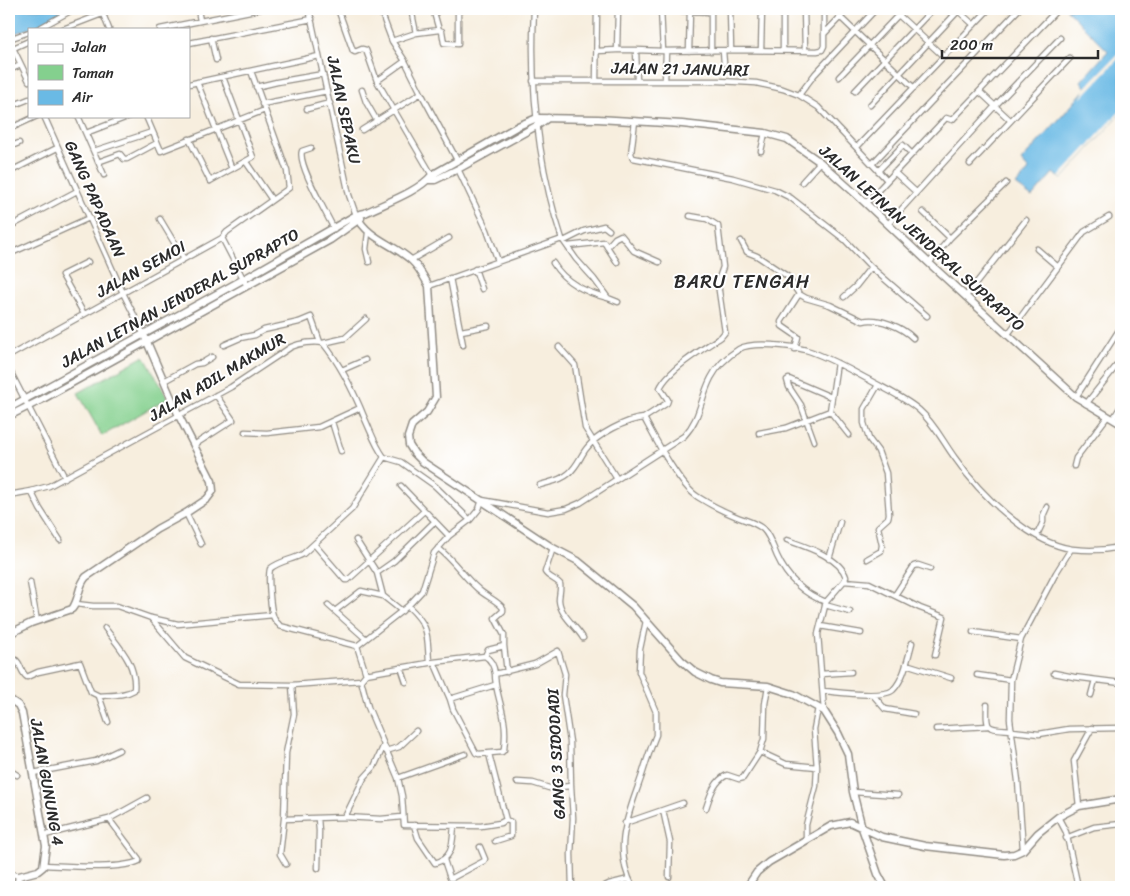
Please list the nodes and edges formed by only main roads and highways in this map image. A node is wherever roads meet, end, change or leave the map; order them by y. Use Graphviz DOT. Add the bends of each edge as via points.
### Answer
graph roads {
  1 [pos="548,118"];
  2 [pos="432,178"];
  3 [pos="357,218"];
  4 [pos="246,282"];
  5 [pos="146,338"];
  6 [pos="26,403"];
  7 [pos="10,412"];
  8 [pos="1121,424"];
  9 [pos="9,634"];
  10 [pos="9,699"];
  11 [pos="1121,799"];
  12 [pos="862,828"];
  13 [pos="20,887"];
  14 [pos="747,887"];
  15 [pos="885,887"];
  1 -- 2 [label="main road, JALAN LETNAN JENDERAL SUPRAPTO" via="458,169"];
  1 -- 2 [label="main road, JALAN LETNAN JENDERAL SUPRAPTO" via="537,118 518,126"];
  1 -- 8 [label="main road, JALAN LETNAN JENDERAL SUPRAPTO" via="635,121 765,132 787,139 820,162 866,203 1076,397"];
  2 -- 3 [label="main road, JALAN LETNAN JENDERAL SUPRAPTO"];
  3 -- 4 [label="main road, JALAN LETNAN JENDERAL SUPRAPTO"];
  3 -- 4 [label="main road, JALAN LETNAN JENDERAL SUPRAPTO" via="330,240"];
  3 -- 12 [label="main road" via="368,233 410,260 429,286 436,397 431,408 410,430 409,445 414,453 439,474 578,561 625,599 695,672 720,683 768,686 793,694 821,710 848,754"];
  4 -- 5 [label="main road, JALAN LETNAN JENDERAL SUPRAPTO"];
  5 -- 6 [label="main road, JALAN LETNAN JENDERAL SUPRAPTO"];
  5 -- 6 [label="main road, JALAN LETNAN JENDERAL SUPRAPTO" via="41,400"];
  5 -- 9 [label="main road" via="212,481 212,491 207,499 86,577 79,588 76,604 68,611"];
  6 -- 7 [label="main road, JALAN LETNAN JENDERAL SUPRAPTO"];
  10 -- 13 [label="main road, JALAN GUNUNG 4" via="21,710 47,849 44,865 19,876"];
  11 -- 12 [label="main road" via="1079,806 1058,817 1023,850 1014,854 925,846 882,837"];
  12 -- 14 [label="main road" via="850,822 831,826 769,862"];
  12 -- 15 [label="main road"];
}
